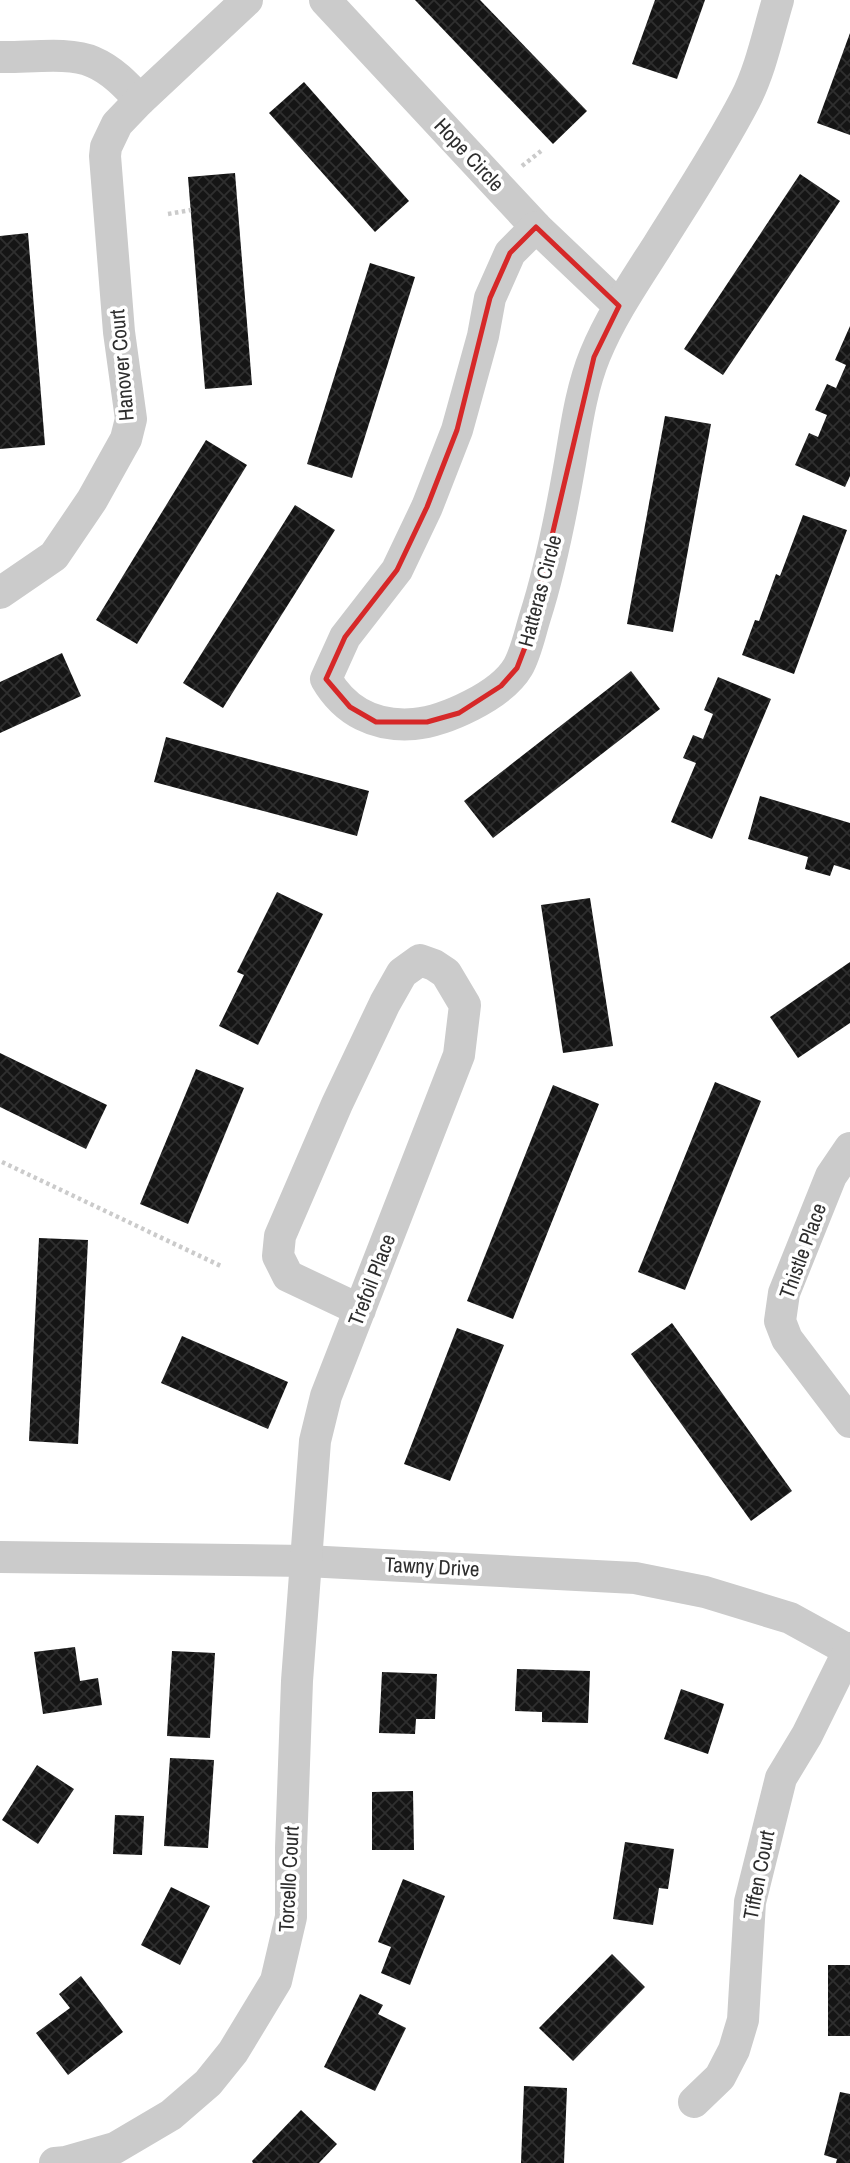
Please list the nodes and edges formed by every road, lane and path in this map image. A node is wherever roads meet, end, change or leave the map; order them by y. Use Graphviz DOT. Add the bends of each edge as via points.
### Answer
graph roads {
  1 [pos="247,0"];
  2 [pos="325,0"];
  3 [pos="778,0"];
  4 [pos="0,57"];
  5 [pos="140,100"];
  6 [pos="541,151"];
  7 [pos="528,160"];
  8 [pos="191,210"];
  9 [pos="168,214"];
  10 [pos="536,228"];
  11 [pos="619,306"];
  12 [pos="0,593"];
  13 [pos="850,1148"];
  14 [pos="2,1163"];
  15 [pos="223,1267"];
  16 [pos="360,1310"];
  17 [pos="849,1417"];
  18 [pos="0,1557"];
  19 [pos="306,1561"];
  20 [pos="850,1650"];
  21 [pos="694,2102"];
  22 [pos="55,2163"];
  1 -- 5 [label="street, Hanover Court"];
  2 -- 10 [label="street, Hope Circle"];
  3 -- 11 [label="street, Hatteras Circle" via="746,97"];
  4 -- 5 [label="street" via="91,61 117,77"];
  5 -- 12 [label="street, Hanover Court" via="117,124 105,156 131,419 126,439 54,556"];
  6 -- 7 [label="path"];
  8 -- 9 [label="path"];
  10 -- 11 [label="street, Hope Circle"];
  10 -- 11 [label="street, Hatteras Circle" via="510,253 490,298 457,430 427,507 397,570 345,638 326,679 350,708 395,726 427,723 458,713 501,685 517,668 542,596 594,357"];
  13 -- 17 [label="street, Thistle Place" via="831,1176 785,1293 780,1321 787,1339"];
  14 -- 15 [label="path"];
  16 -- 16 [label="street, Trefoil Place" via="459,1055 465,1005 446,973 420,960 402,972 385,1003 280,1236 278,1256 288,1276"];
  16 -- 19 [label="street, Trefoil Place" via="326,1396 315,1441"];
  18 -- 19 [label="street, Tawny Drive"];
  19 -- 20 [label="street, Tawny Drive" via="635,1578 705,1592 790,1618"];
  19 -- 22 [label="street, Torcello Court" via="297,1681 291,1917 276,1981 233,2052 208,2083 171,2115 115,2148"];
  20 -- 21 [label="street, Tiffen Court" via="781,1778 750,1902 743,2020 720,2077"];
}
